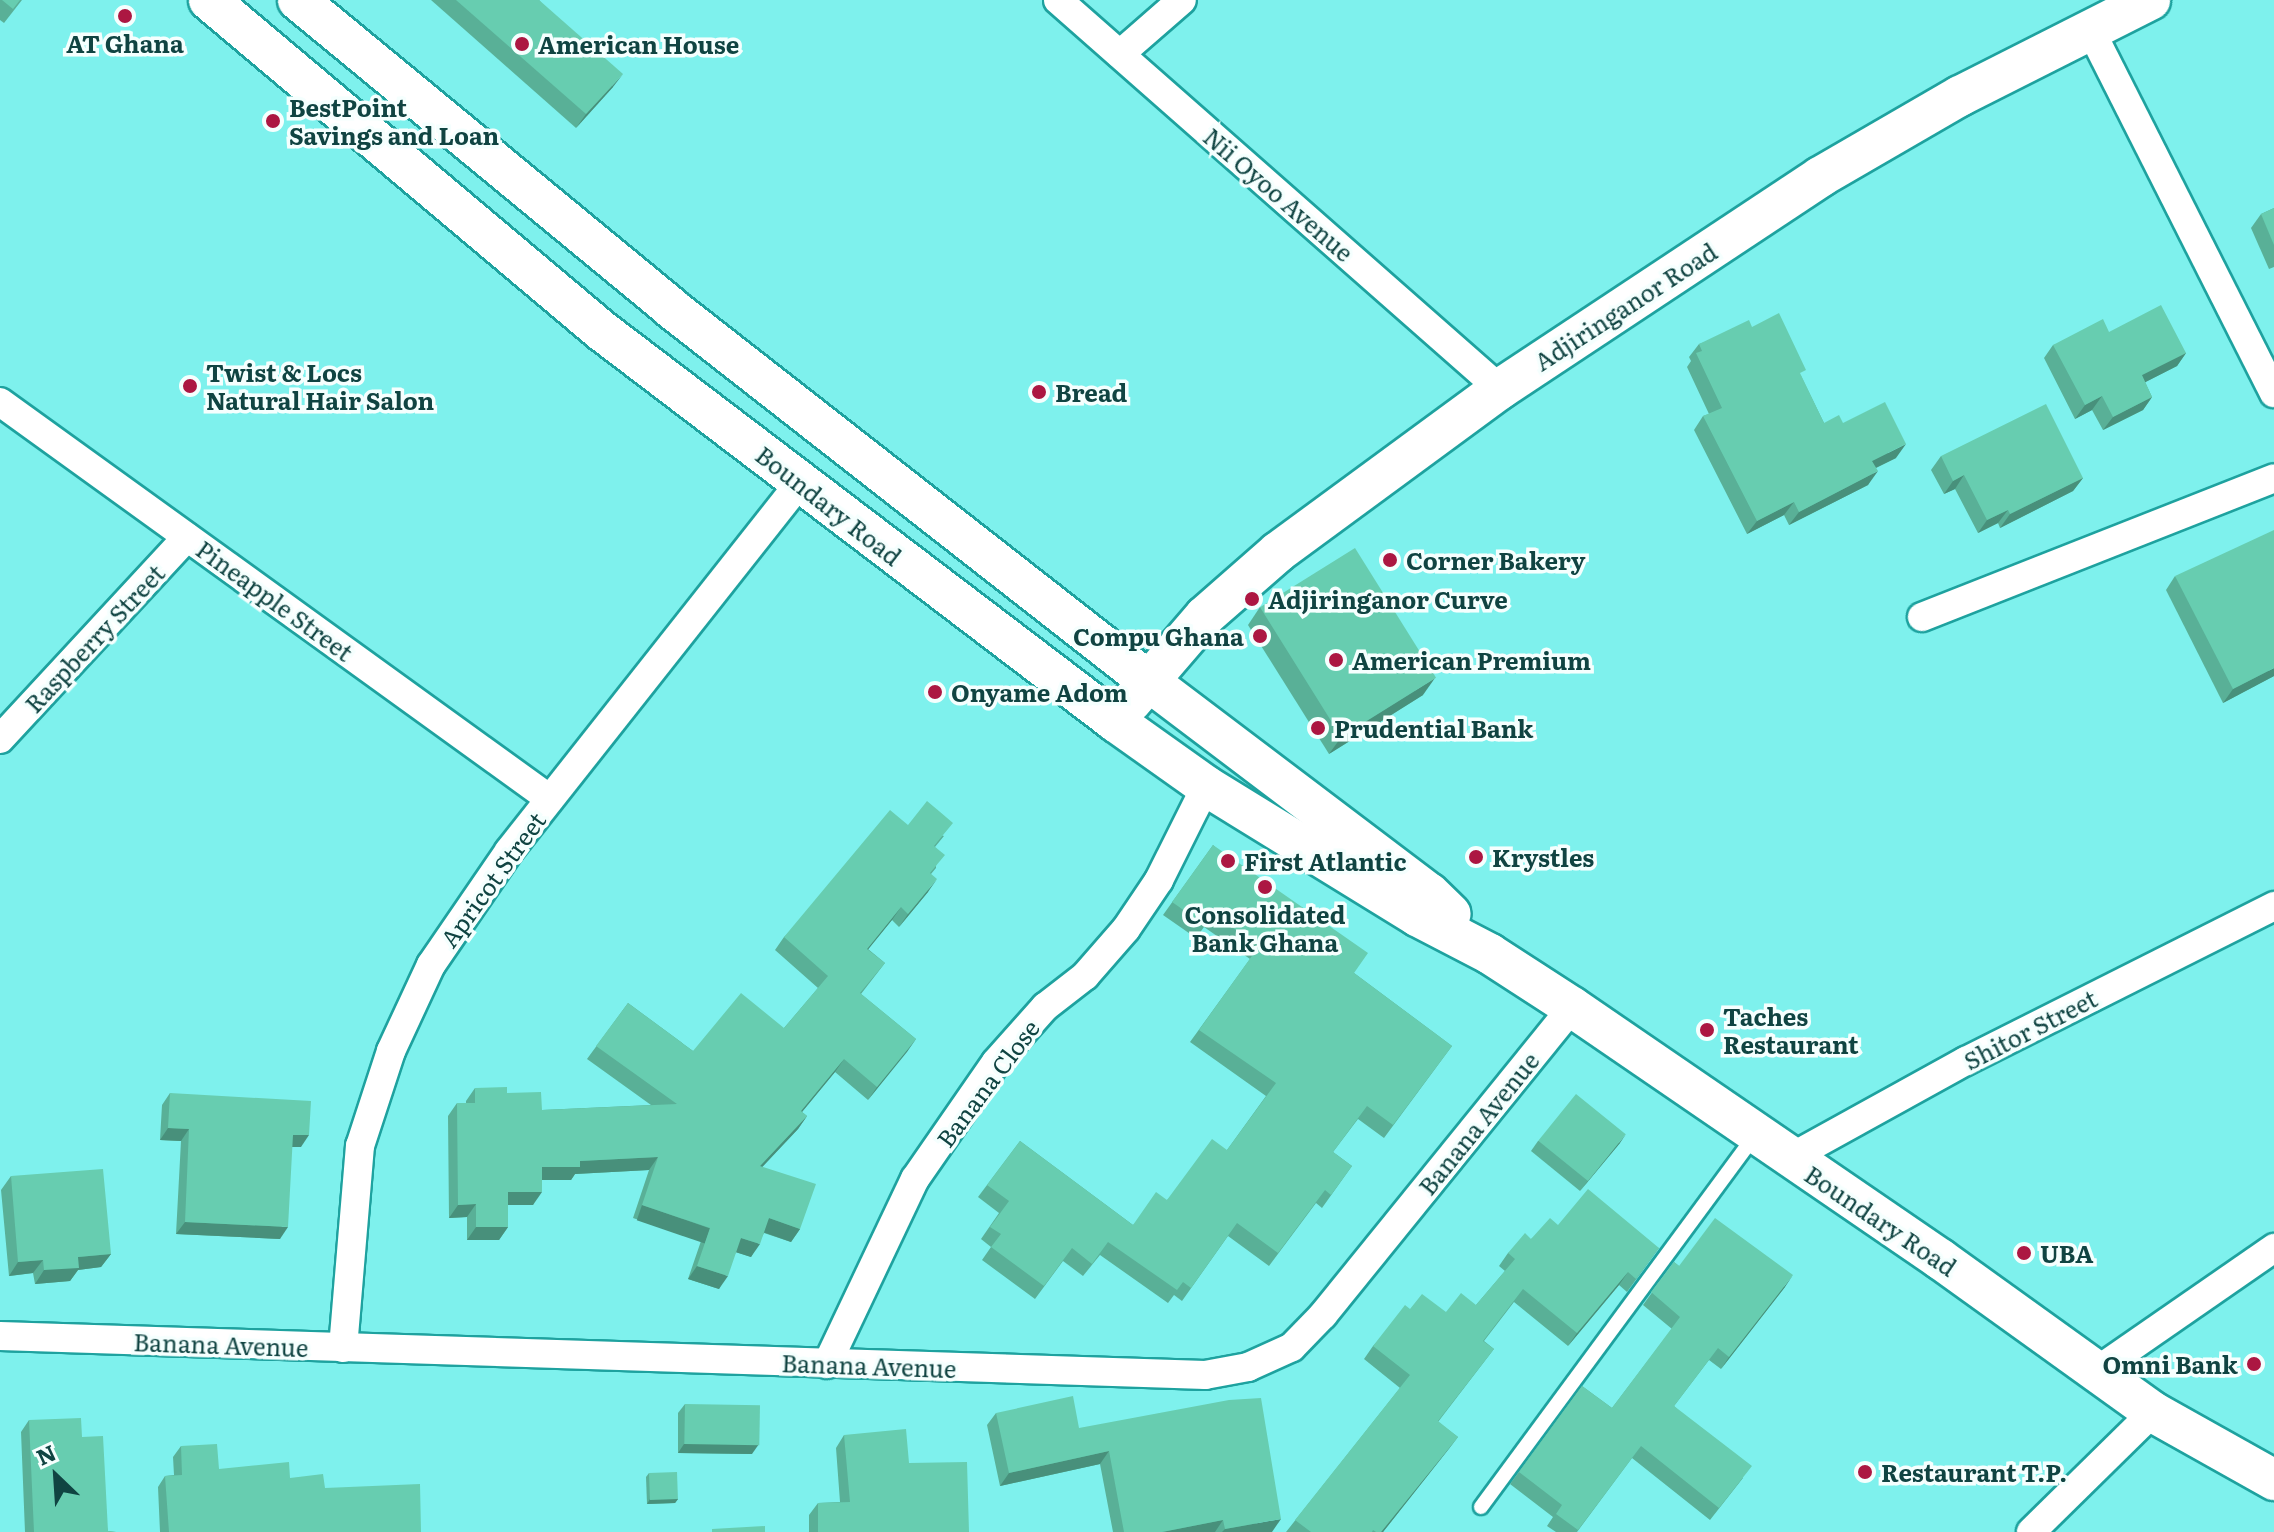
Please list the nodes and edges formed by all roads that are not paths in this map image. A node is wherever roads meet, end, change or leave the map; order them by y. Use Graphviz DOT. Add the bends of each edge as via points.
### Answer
graph roads {
  1 [pos="209,0"];
  2 [pos="298,0"];
  3 [pos="1058,0"];
  4 [pos="1182,0"];
  5 [pos="2150,0"];
  6 [pos="2090,29"];
  7 [pos="1120,54"];
  8 [pos="1500,389"];
  9 [pos="2274,393"];
  10 [pos="0,402"];
  11 [pos="2274,478"];
  12 [pos="800,483"];
  13 [pos="187,537"];
  14 [pos="1922,617"];
  15 [pos="1147,680"];
  16 [pos="1116,722"];
  17 [pos="0,739"];
  18 [pos="1206,786"];
  19 [pos="550,799"];
  20 [pos="2274,906"];
  21 [pos="1490,954"];
  22 [pos="1572,1007"];
  23 [pos="1756,1134"];
  24 [pos="1790,1158"];
  25 [pos="2274,1248"];
  26 [pos="0,1336"];
  27 [pos="343,1348"];
  28 [pos="827,1364"];
  29 [pos="2095,1372"];
  30 [pos="2153,1412"];
  31 [pos="2274,1480"];
  32 [pos="1481,1507"];
  33 [pos="2031,1532"];
  1 -- 12 [label="main road, Boundary Road" via="602,331"];
  2 -- 15 [label="main road, Boundary Road" via="671,308"];
  3 -- 7 [label="street, Nii Oyoo Avenue"];
  4 -- 7 [label="street"];
  5 -- 6 [label="main road, Adjiringanor Road"];
  6 -- 8 [label="main road, Adjiringanor Road" via="1820,177"];
  6 -- 9 [label="street"];
  7 -- 8 [label="street, Nii Oyoo Avenue"];
  8 -- 15 [label="main road, Adjiringanor Road" via="1278,552 1205,616"];
  10 -- 13 [label="street, Pineapple Street"];
  11 -- 14 [label="street"];
  12 -- 16 [label="main road, Boundary Road"];
  12 -- 19 [label="street, Apricot Street"];
  13 -- 17 [label="street, Raspberry Street"];
  13 -- 19 [label="street, Pineapple Street"];
  15 -- 16 [label="main road, Adjiringanor Road"];
  15 -- 21 [label="main road, Boundary Road" via="1429,893"];
  16 -- 18 [label="main road, Boundary Road"];
  18 -- 21 [label="main road, Boundary Road" via="1417,916"];
  18 -- 28 [label="street, Banana Close" via="1159,880 1126,929 996,1062 915,1179"];
  19 -- 27 [label="street, Apricot Street" via="431,965 391,1051 360,1146"];
  20 -- 24 [label="street, Shitor Street" via="1966,1061"];
  21 -- 22 [label="main road, Boundary Road"];
  22 -- 23 [label="main road, Boundary Road"];
  22 -- 28 [label="street, Banana Avenue" via="1292,1347 1248,1367 1205,1375"];
  23 -- 24 [label="main road, Boundary Road"];
  23 -- 32 [label="lane"];
  24 -- 29 [label="main road, Boundary Road"];
  25 -- 29 [label="street"];
  26 -- 27 [label="street, Banana Avenue"];
  27 -- 28 [label="street, Banana Avenue"];
  29 -- 30 [label="main road, Boundary Road"];
  30 -- 31 [label="main road, Boundary Road"];
  30 -- 33 [label="street"];
}
